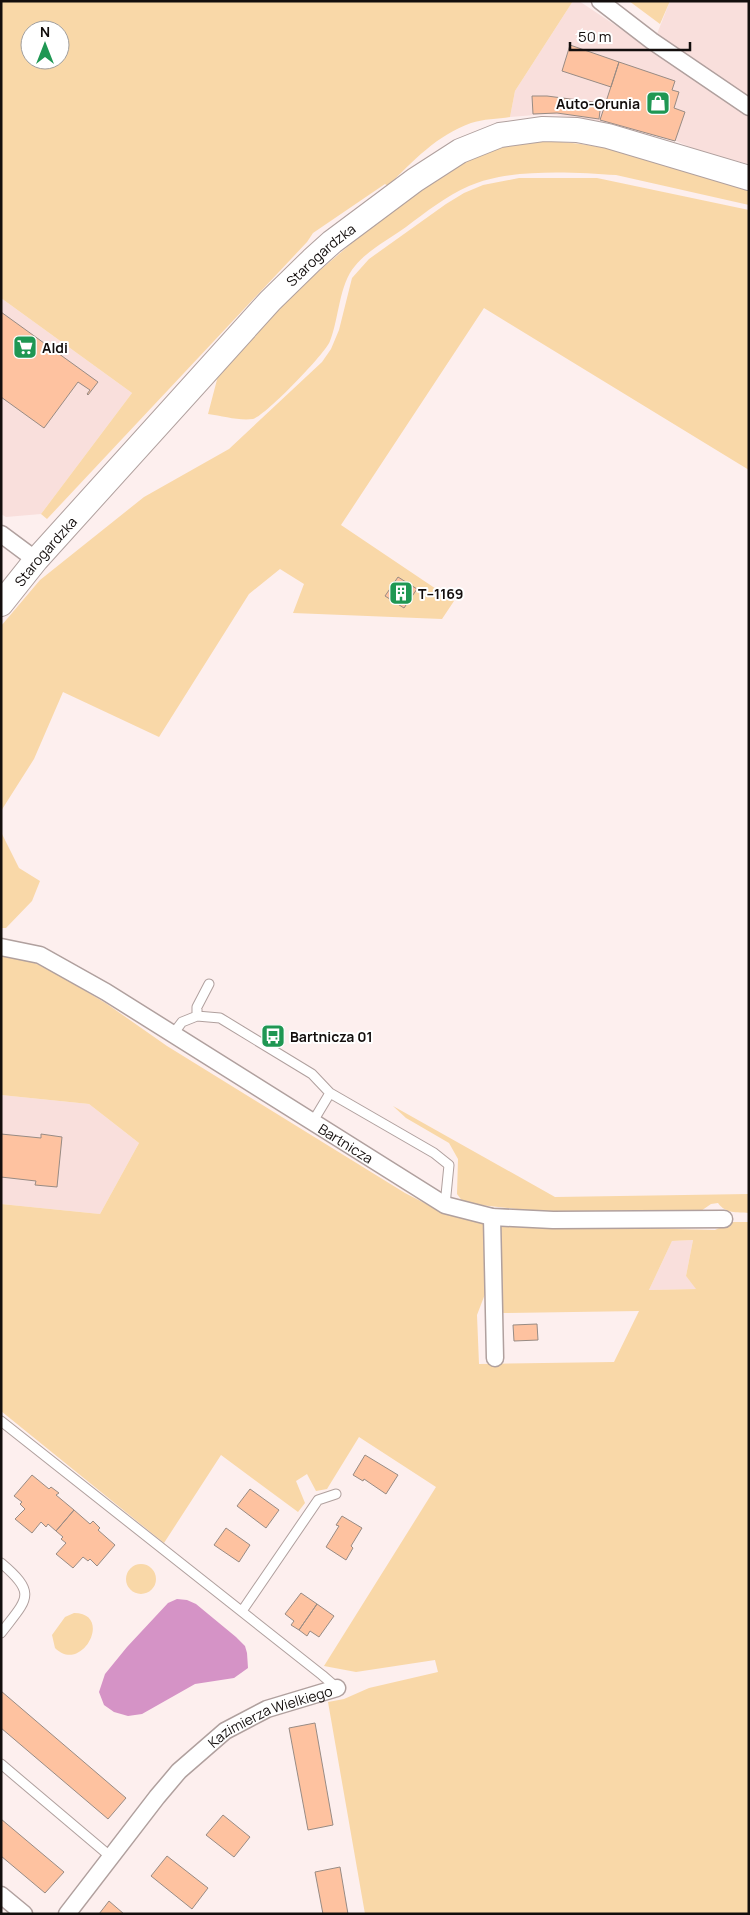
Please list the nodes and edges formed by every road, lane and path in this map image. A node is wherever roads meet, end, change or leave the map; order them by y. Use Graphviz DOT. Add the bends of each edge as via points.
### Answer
graph roads {
  1 [pos="600,1"];
  2 [pos="749,107"];
  3 [pos="749,178"];
  4 [pos="1,534"];
  5 [pos="36,560"];
  6 [pos="1,604"];
  7 [pos="1,947"];
  8 [pos="209,984"];
  9 [pos="197,1016"];
  10 [pos="173,1034"];
  11 [pos="330,1093"];
  12 [pos="312,1123"];
  13 [pos="445,1206"];
  14 [pos="492,1217"];
  15 [pos="724,1219"];
  16 [pos="495,1358"];
  17 [pos="1,1421"];
  18 [pos="336,1494"];
  19 [pos="1,1563"];
  20 [pos="242,1611"];
  21 [pos="1,1632"];
  22 [pos="337,1688"];
  23 [pos="1,1764"];
  24 [pos="111,1857"];
  25 [pos="1,1895"];
  26 [pos="24,1914"];
  27 [pos="67,1914"];
  1 -- 2 [label="street"];
  3 -- 5 [label="main road, Starogardzka" via="608,136 577,130 543,129 500,135 460,151 415,180 312,260 270,301"];
  4 -- 5 [label="street"];
  5 -- 6 [label="main road, Starogardzka"];
  7 -- 10 [label="street, Bartnicza" via="40,956"];
  8 -- 9 [label="lane" via="197,1007"];
  9 -- 10 [label="lane" via="182,1022"];
  9 -- 11 [label="lane" via="220,1018 312,1074"];
  10 -- 12 [label="street, Bartnicza"];
  11 -- 12 [label="lane"];
  11 -- 13 [label="lane" via="450,1165"];
  12 -- 13 [label="street, Bartnicza"];
  13 -- 14 [label="street, Bartnicza"];
  14 -- 15 [label="street, Bartnicza"];
  14 -- 16 [label="street"];
  17 -- 20 [label="lane, Kazimierza Wielkiego"];
  18 -- 20 [label="lane" via="318,1500"];
  19 -- 21 [label="lane" via="23,1583 25,1594 22,1606"];
  20 -- 22 [label="lane, Kazimierza Wielkiego"];
  22 -- 24 [label="street, Kazimierza Wielkiego" via="267,1709 225,1731 178,1771"];
  23 -- 24 [label="lane"];
  24 -- 27 [label="street, Kazimierza Wielkiego"];
  25 -- 26 [label="street"];
}
